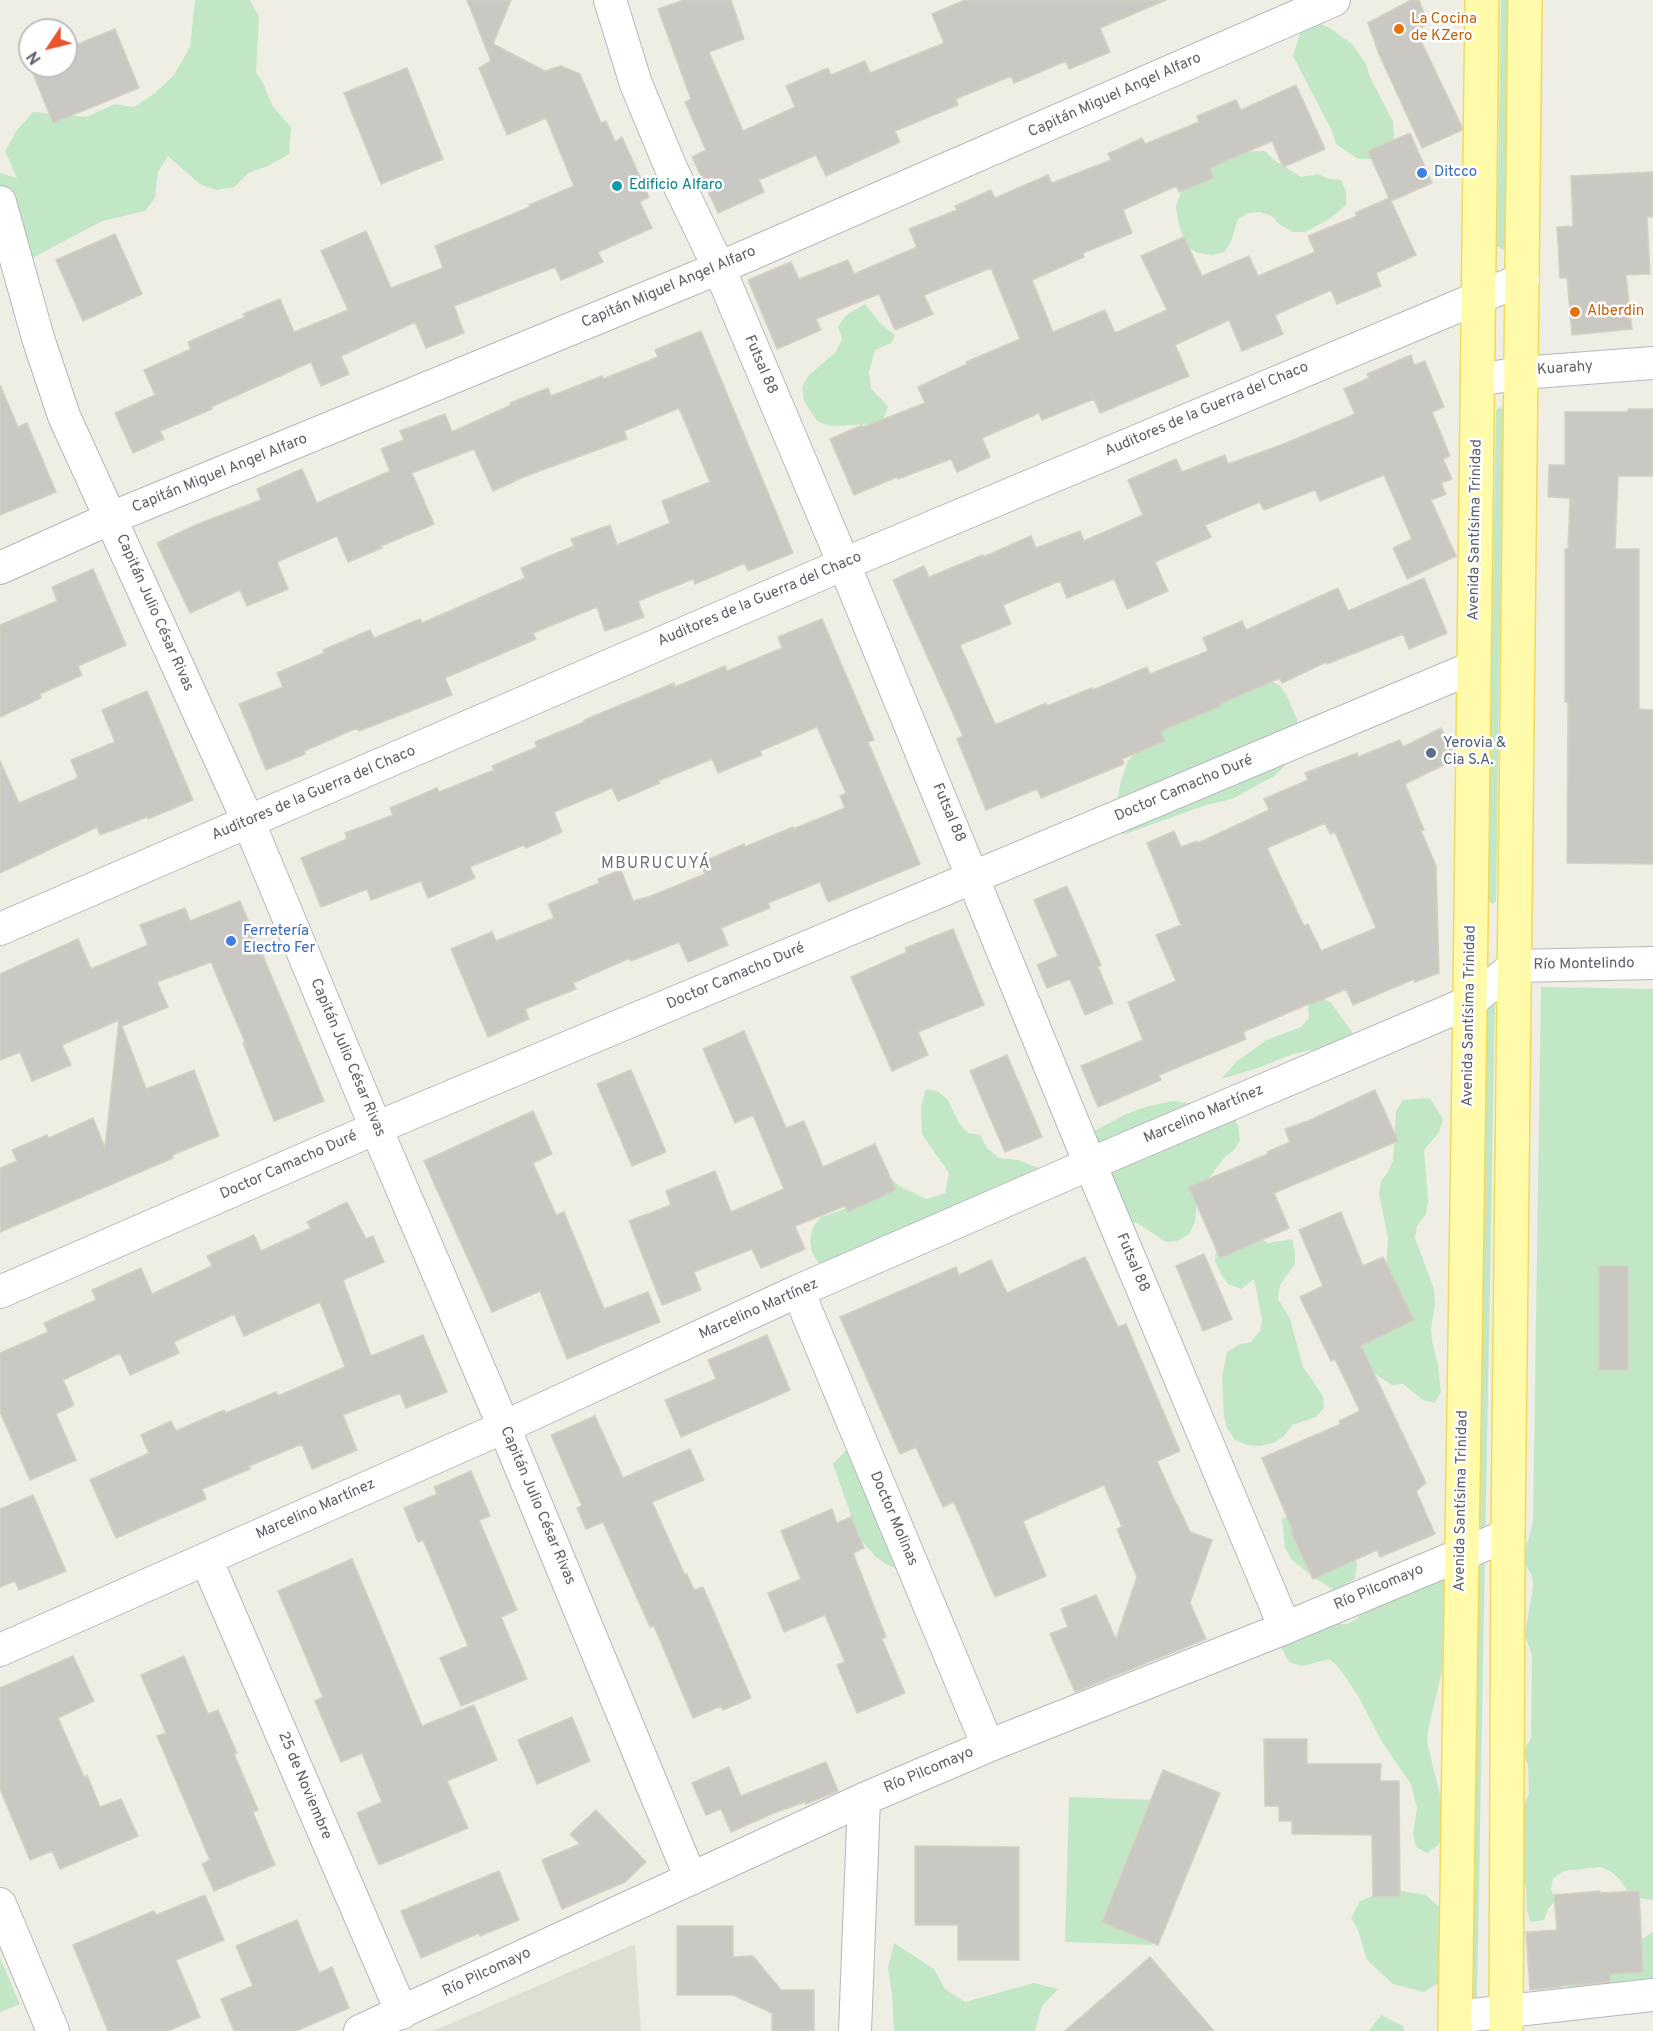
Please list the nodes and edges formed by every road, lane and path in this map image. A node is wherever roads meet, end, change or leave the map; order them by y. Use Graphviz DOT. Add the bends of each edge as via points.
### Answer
graph roads {
  1 [pos="610,0"];
  2 [pos="1334,0"];
  3 [pos="1482,0"];
  4 [pos="1525,0"];
  5 [pos="0,202"];
  6 [pos="719,268"];
  7 [pos="1522,279"];
  8 [pos="1479,296"];
  9 [pos="1653,363"];
  10 [pos="1521,373"];
  11 [pos="1478,381"];
  12 [pos="111,518"];
  13 [pos="844,564"];
  14 [pos="0,568"];
  15 [pos="1474,666"];
  16 [pos="249,823"];
  17 [pos="974,877"];
  18 [pos="0,929"];
  19 [pos="1653,963"];
  20 [pos="1515,966"];
  21 [pos="1470,1002"];
  22 [pos="376,1128"];
  23 [pos="1090,1164"];
  24 [pos="798,1291"];
  25 [pos="0,1292"];
  26 [pos="504,1426"];
  27 [pos="1508,1535"];
  28 [pos="1461,1554"];
  29 [pos="206,1559"];
  30 [pos="1285,1628"];
  31 [pos="0,1650"];
  32 [pos="988,1746"];
  33 [pos="864,1799"];
  34 [pos="692,1879"];
  35 [pos="0,1904"];
  36 [pos="1653,1995"];
  37 [pos="402,2013"];
  38 [pos="1506,2021"];
  39 [pos="1455,2024"];
  40 [pos="53,2031"];
  41 [pos="360,2031"];
  42 [pos="855,2031"];
  1 -- 6 [label="street, Futsal 88" via="636,84"];
  2 -- 6 [label="street, Capitán Miguel Angel Alfaro"];
  3 -- 8 [label="main road, Avenida Santísima Trinidad"];
  4 -- 7 [label="main road"];
  5 -- 12 [label="street, Capitán Julio César Rivas" via="64,416"];
  6 -- 12 [label="street, Capitán Miguel Angel Alfaro"];
  6 -- 13 [label="street, Futsal 88"];
  7 -- 8 [label="street, Auditores de la Guerra del Chaco"];
  7 -- 10 [label="main road"];
  8 -- 11 [label="main road, Avenida Santísima Trinidad"];
  8 -- 13 [label="street, Auditores de la Guerra del Chaco"];
  9 -- 10 [label="street, Kuarahy"];
  10 -- 11 [label="street, Kuarahy"];
  10 -- 20 [label="main road"];
  11 -- 15 [label="main road, Avenida Santísima Trinidad"];
  12 -- 14 [label="street, Capitán Miguel Angel Alfaro"];
  12 -- 16 [label="street, Capitán Julio César Rivas"];
  13 -- 16 [label="street, Auditores de la Guerra del Chaco"];
  13 -- 17 [label="street, Futsal 88"];
  15 -- 17 [label="street, Doctor Camacho Duré"];
  15 -- 21 [label="main road, Avenida Santísima Trinidad"];
  16 -- 18 [label="street, Auditores de la Guerra del Chaco"];
  16 -- 22 [label="street, Capitán Julio César Rivas"];
  17 -- 22 [label="street, Doctor Camacho Duré"];
  17 -- 23 [label="street, Futsal 88"];
  19 -- 20 [label="street, Río Montelindo"];
  20 -- 21 [label="street, Marcelino Martínez"];
  20 -- 27 [label="main road"];
  21 -- 23 [label="street, Marcelino Martínez"];
  21 -- 28 [label="main road, Avenida Santísima Trinidad"];
  22 -- 25 [label="street, Doctor Camacho Duré"];
  22 -- 26 [label="street, Capitán Julio César Rivas"];
  23 -- 24 [label="street, Marcelino Martínez"];
  23 -- 30 [label="street, Futsal 88"];
  24 -- 26 [label="street, Marcelino Martínez"];
  24 -- 32 [label="street, Doctor Molinas"];
  26 -- 29 [label="street, Marcelino Martínez"];
  26 -- 34 [label="street, Capitán Julio César Rivas"];
  27 -- 28 [label="street, Río Pilcomayo"];
  27 -- 38 [label="main road"];
  28 -- 30 [label="street, Río Pilcomayo"];
  28 -- 39 [label="main road, Avenida Santísima Trinidad"];
  29 -- 31 [label="street, Marcelino Martínez"];
  29 -- 37 [label="street, 25 de Noviembre"];
  30 -- 32 [label="street, Río Pilcomayo"];
  32 -- 33 [label="street, Río Pilcomayo"];
  33 -- 34 [label="street, Río Pilcomayo"];
  33 -- 42 [label="street"];
  34 -- 37 [label="street, Río Pilcomayo"];
  35 -- 40 [label="street"];
  36 -- 38 [label="street"];
  37 -- 41 [label="street, Río Pilcomayo"];
  38 -- 39 [label="street"];
}
